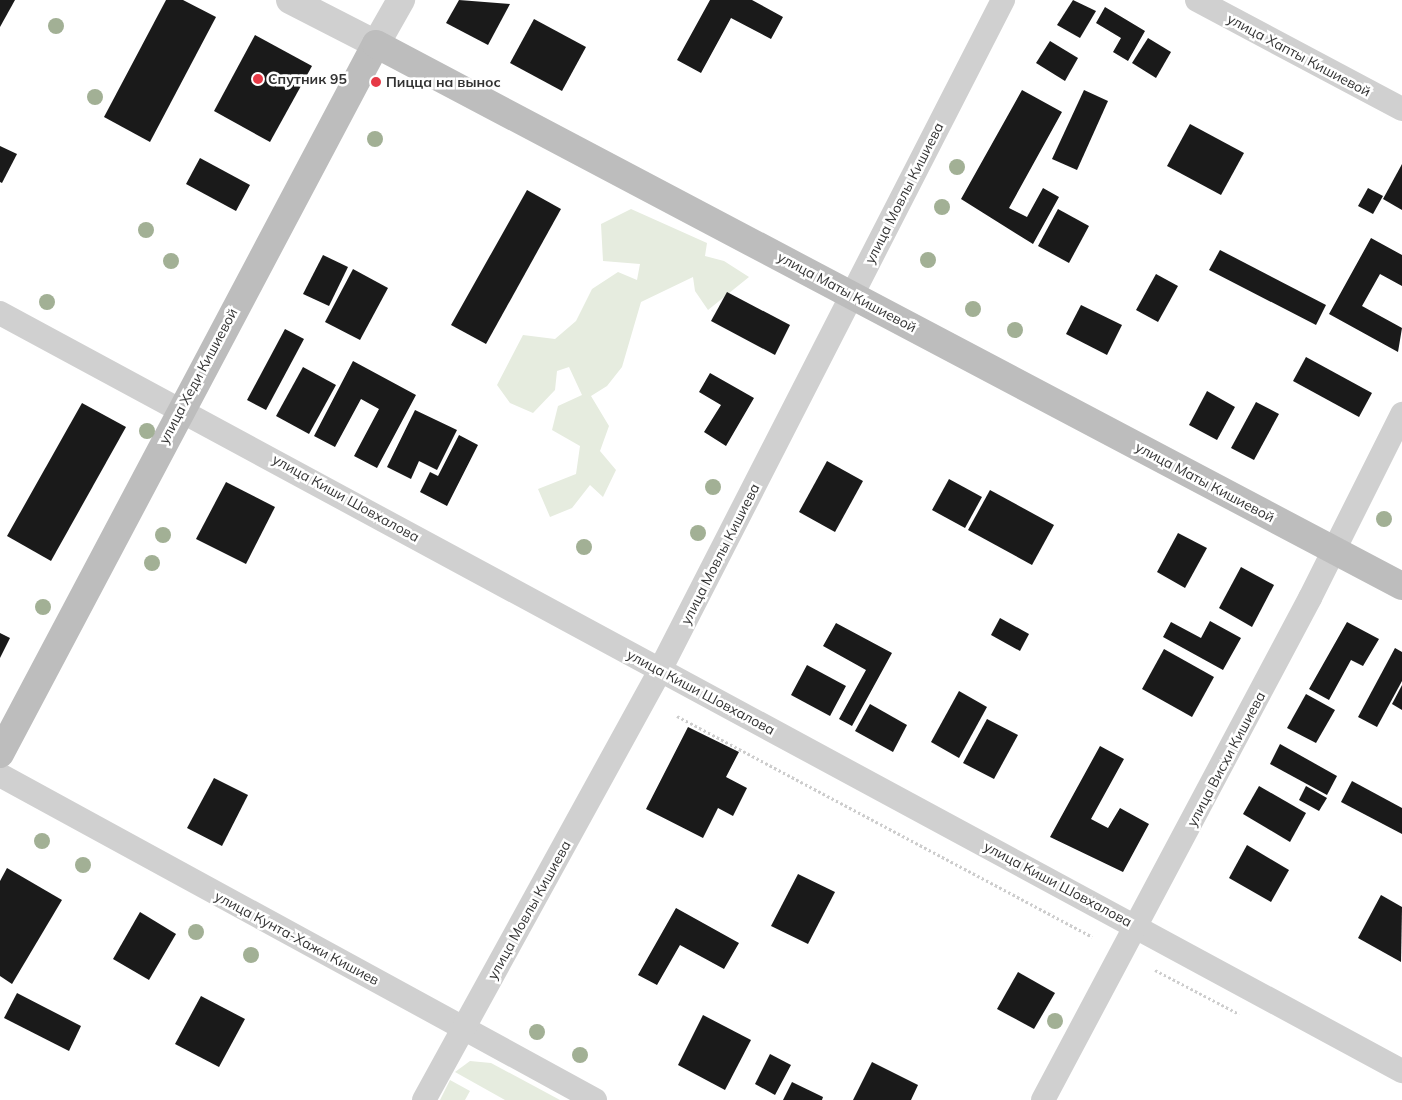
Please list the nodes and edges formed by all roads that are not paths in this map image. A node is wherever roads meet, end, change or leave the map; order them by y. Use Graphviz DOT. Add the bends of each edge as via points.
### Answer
graph roads {
  1 [pos="290,0"];
  2 [pos="401,0"];
  3 [pos="1003,0"];
  4 [pos="1197,0"];
  5 [pos="376,44"];
  6 [pos="1402,109"];
  7 [pos="852,295"];
  8 [pos="0,313"];
  9 [pos="181,408"];
  10 [pos="1402,414"];
  11 [pos="1333,550"];
  12 [pos="1402,586"];
  13 [pos="660,670"];
  14 [pos="0,754"];
  15 [pos="0,774"];
  16 [pos="1137,927"];
  17 [pos="464,1028"];
  18 [pos="1402,1071"];
  19 [pos="424,1100"];
  20 [pos="596,1100"];
  21 [pos="1043,1100"];
  1 -- 5 [label="street, улица Маты Кишиевой"];
  2 -- 5 [label="street, улица Хеди Кишиевой"];
  3 -- 7 [label="street, улица Мовлы Кишиева"];
  4 -- 6 [label="street, улица Хапты Кишиевой"];
  5 -- 7 [label="main road, улица Маты Кишиевой"];
  5 -- 9 [label="main road, улица Хеди Кишиевой"];
  7 -- 11 [label="main road, улица Маты Кишиевой"];
  7 -- 13 [label="street, улица Мовлы Кишиева"];
  8 -- 9 [label="street, улица Киши Шовхалова"];
  9 -- 13 [label="street, улица Киши Шовхалова"];
  9 -- 14 [label="main road, улица Хеди Кишиевой"];
  10 -- 11 [label="street, улица Висхи Кишиева"];
  11 -- 12 [label="main road, улица Маты Кишиевой"];
  11 -- 16 [label="street, улица Висхи Кишиева"];
  13 -- 16 [label="street, улица Киши Шовхалова"];
  13 -- 17 [label="street, улица Мовлы Кишиева"];
  15 -- 17 [label="street, улица Кунта-Хажи Кишиев"];
  16 -- 18 [label="street, улица Киши Шовхалова"];
  16 -- 21 [label="street, улица Висхи Кишиева"];
  17 -- 19 [label="street, улица Мовлы Кишиева"];
  17 -- 20 [label="street, улица Кунта-Хажи Кишиев"];
}
